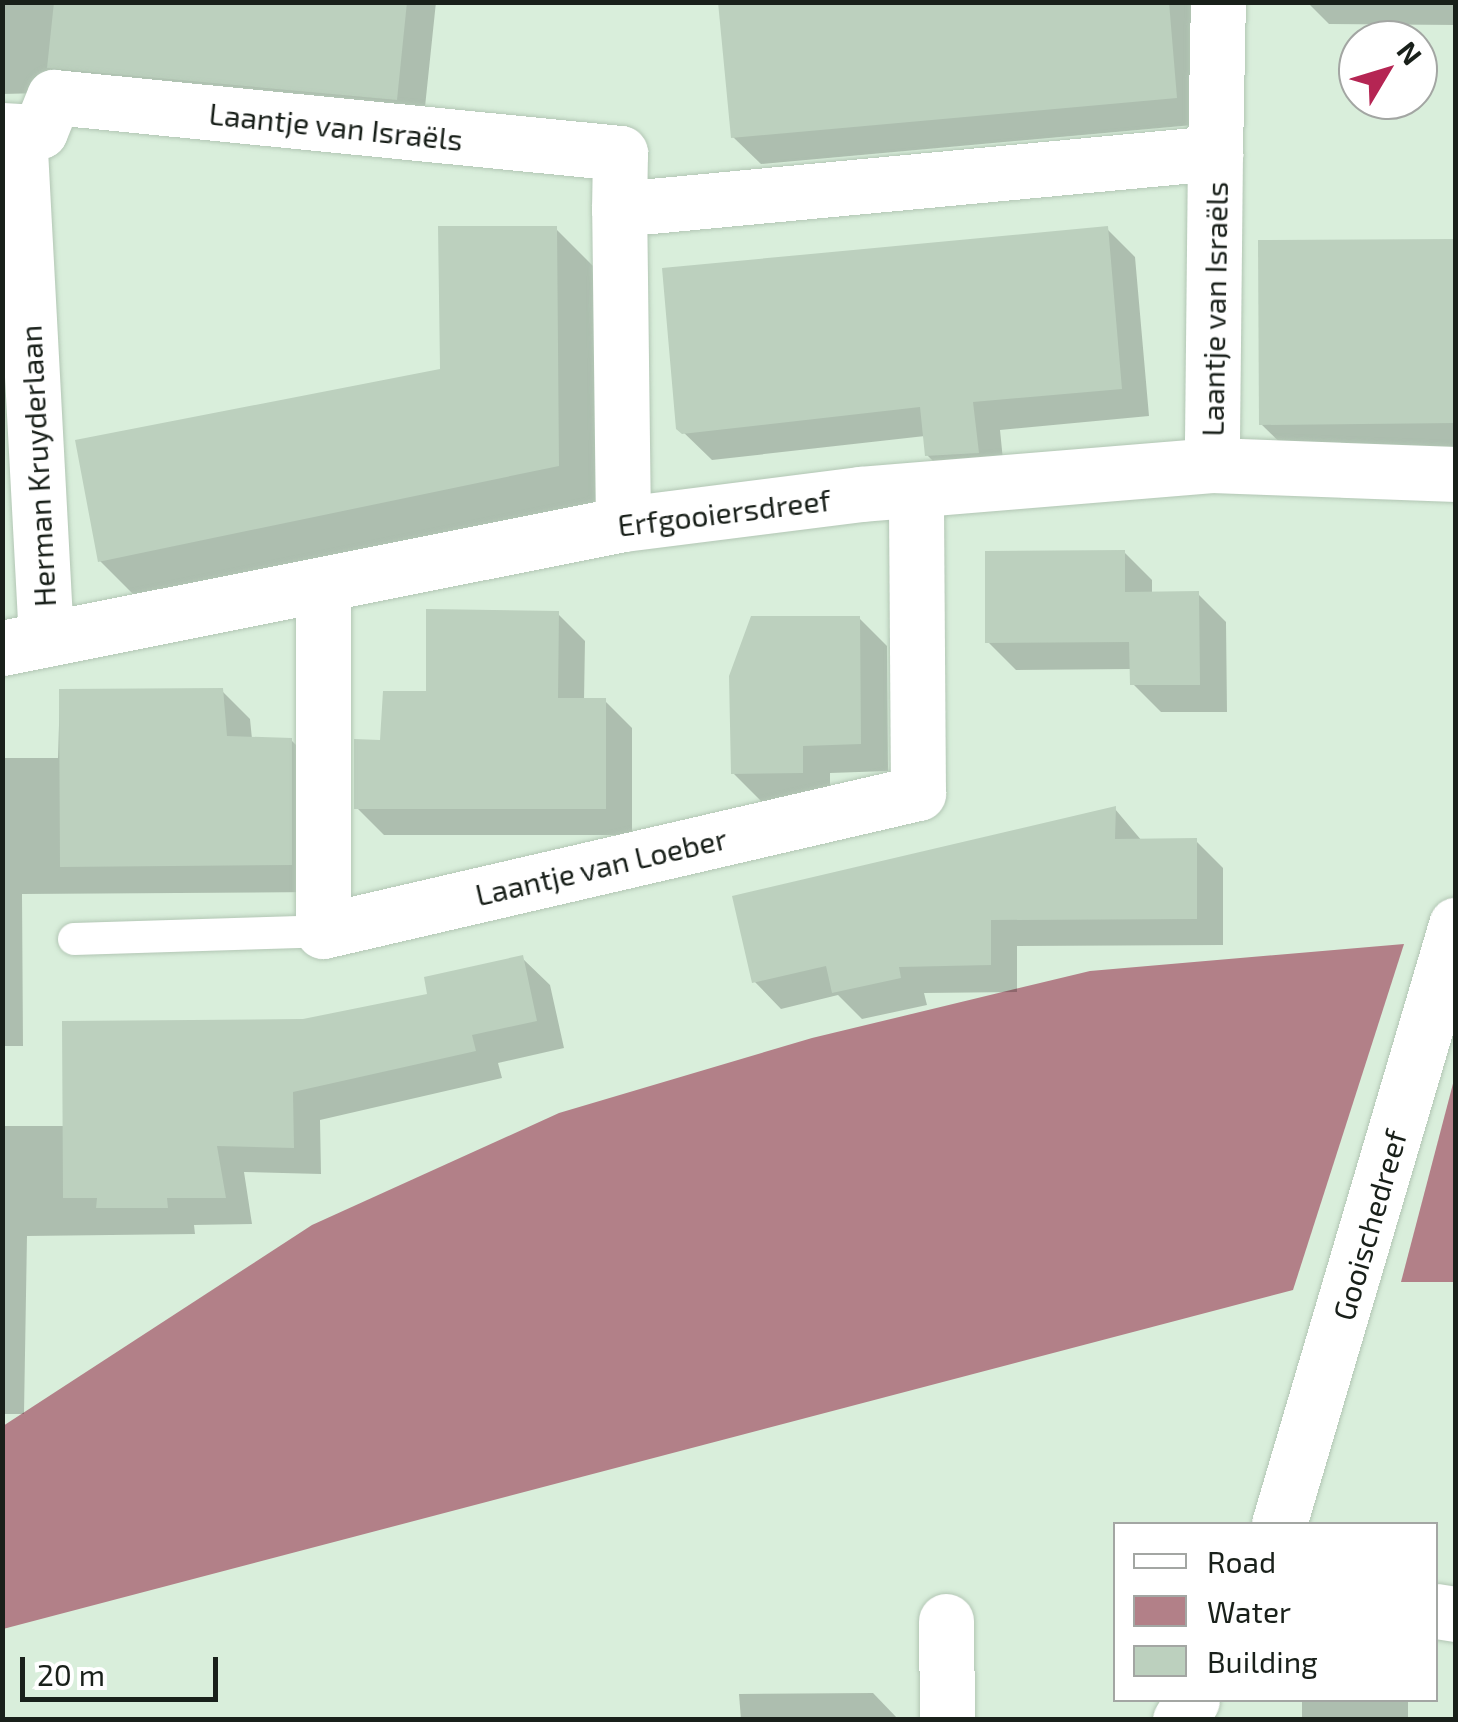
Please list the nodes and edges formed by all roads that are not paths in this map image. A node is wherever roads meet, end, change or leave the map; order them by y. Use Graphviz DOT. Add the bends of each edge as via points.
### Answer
graph roads {
  1 [pos="1218,2"];
  2 [pos="11,130"];
  3 [pos="1215,152"];
  4 [pos="619,209"];
  5 [pos="1212,465"];
  6 [pos="1456,474"];
  7 [pos="916,490"];
  8 [pos="623,524"];
  9 [pos="322,587"];
  10 [pos="24,644"];
  11 [pos="1456,924"];
  12 [pos="323,931"];
  13 [pos="74,939"];
  14 [pos="1281,1522"];
  15 [pos="946,1621"];
  16 [pos="947,1720"];
  1 -- 3 [label="street, Laantje van Israëls"];
  2 -- 4 [label="street, Laantje van Israëls" via="40,130 54,97 620,153"];
  2 -- 10 [label="street, Herman Kruyderlaan"];
  3 -- 4 [label="street, Laantje van Israëls"];
  3 -- 5 [label="street, Laantje van Israëls"];
  4 -- 8 [label="street, Laantje van Israëls"];
  5 -- 6 [label="street, Erfgooiersdreef"];
  5 -- 7 [label="street, Erfgooiersdreef"];
  7 -- 8 [label="street, Erfgooiersdreef"];
  7 -- 12 [label="street, Laantje van Loeber" via="918,792"];
  8 -- 9 [label="street, Erfgooiersdreef"];
  9 -- 10 [label="street, Erfgooiersdreef"];
  9 -- 12 [label="street"];
  11 -- 14 [label="street, Gooischedreef"];
  12 -- 13 [label="lane"];
  15 -- 16 [label="street"];
}
